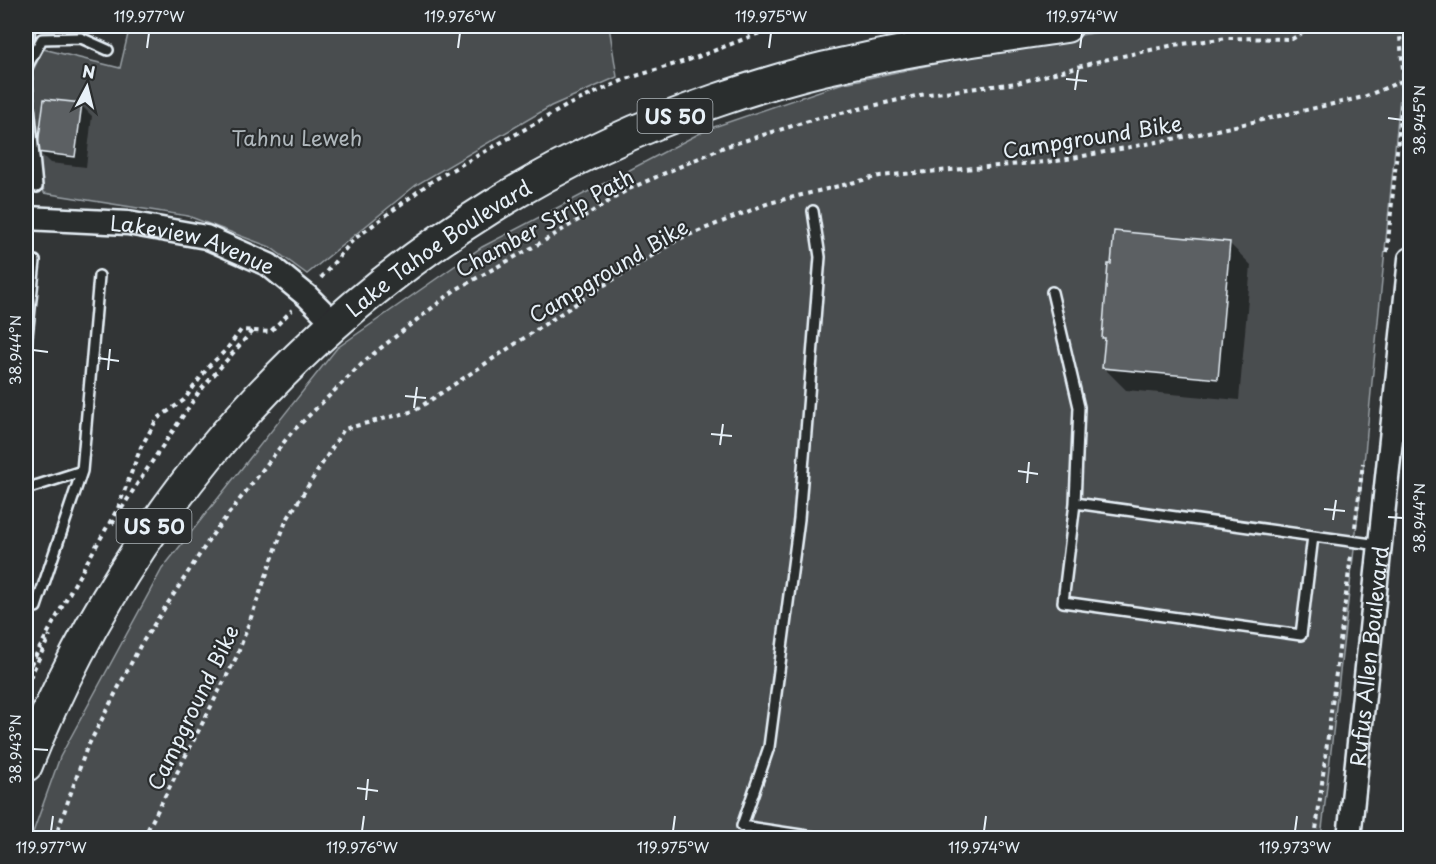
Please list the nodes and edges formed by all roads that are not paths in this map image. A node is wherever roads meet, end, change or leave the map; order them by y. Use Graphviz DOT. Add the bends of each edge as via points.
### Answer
graph roads {
  1 [pos="30,26"];
  2 [pos="1066,26"];
  3 [pos="108,50"];
  4 [pos="26,66"];
  5 [pos="26,75"];
  6 [pos="37,188"];
  7 [pos="813,212"];
  8 [pos="26,218"];
  9 [pos="1410,259"];
  10 [pos="35,261"];
  11 [pos="99,276"];
  12 [pos="1052,292"];
  13 [pos="335,324"];
  14 [pos="26,346"];
  15 [pos="82,471"];
  16 [pos="26,489"];
  17 [pos="1075,503"];
  18 [pos="1313,536"];
  19 [pos="1379,545"];
  20 [pos="26,609"];
  21 [pos="26,765"];
  22 [pos="821,838"];
  23 [pos="1349,838"];
  1 -- 4 [label="lane"];
  2 -- 13 [label="highway, Lake Tahoe Boulevard / US 50" via="847,63 756,87 668,118 574,160 467,221"];
  3 -- 4 [label="lane" via="81,38 42,39"];
  5 -- 6 [label="lane"];
  7 -- 22 [label="lane" via="820,257 799,519 769,747 742,826"];
  8 -- 13 [label="street, Lakeview Avenue" via="128,223 206,237 269,265"];
  9 -- 19 [label="street, Rufus Allen Boulevard"];
  10 -- 14 [label="lane"];
  11 -- 15 [label="lane"];
  12 -- 17 [label="lane" via="1079,407"];
  13 -- 21 [label="highway, Lake Tahoe Boulevard / US 50" via="242,415 166,509 83,642"];
  15 -- 16 [label="lane"];
  15 -- 20 [label="lane" via="36,607"];
  17 -- 18 [label="lane"];
  17 -- 18 [label="lane" via="1063,602 1301,635"];
  18 -- 19 [label="lane"];
  19 -- 23 [label="street, Rufus Allen Boulevard"];
}
